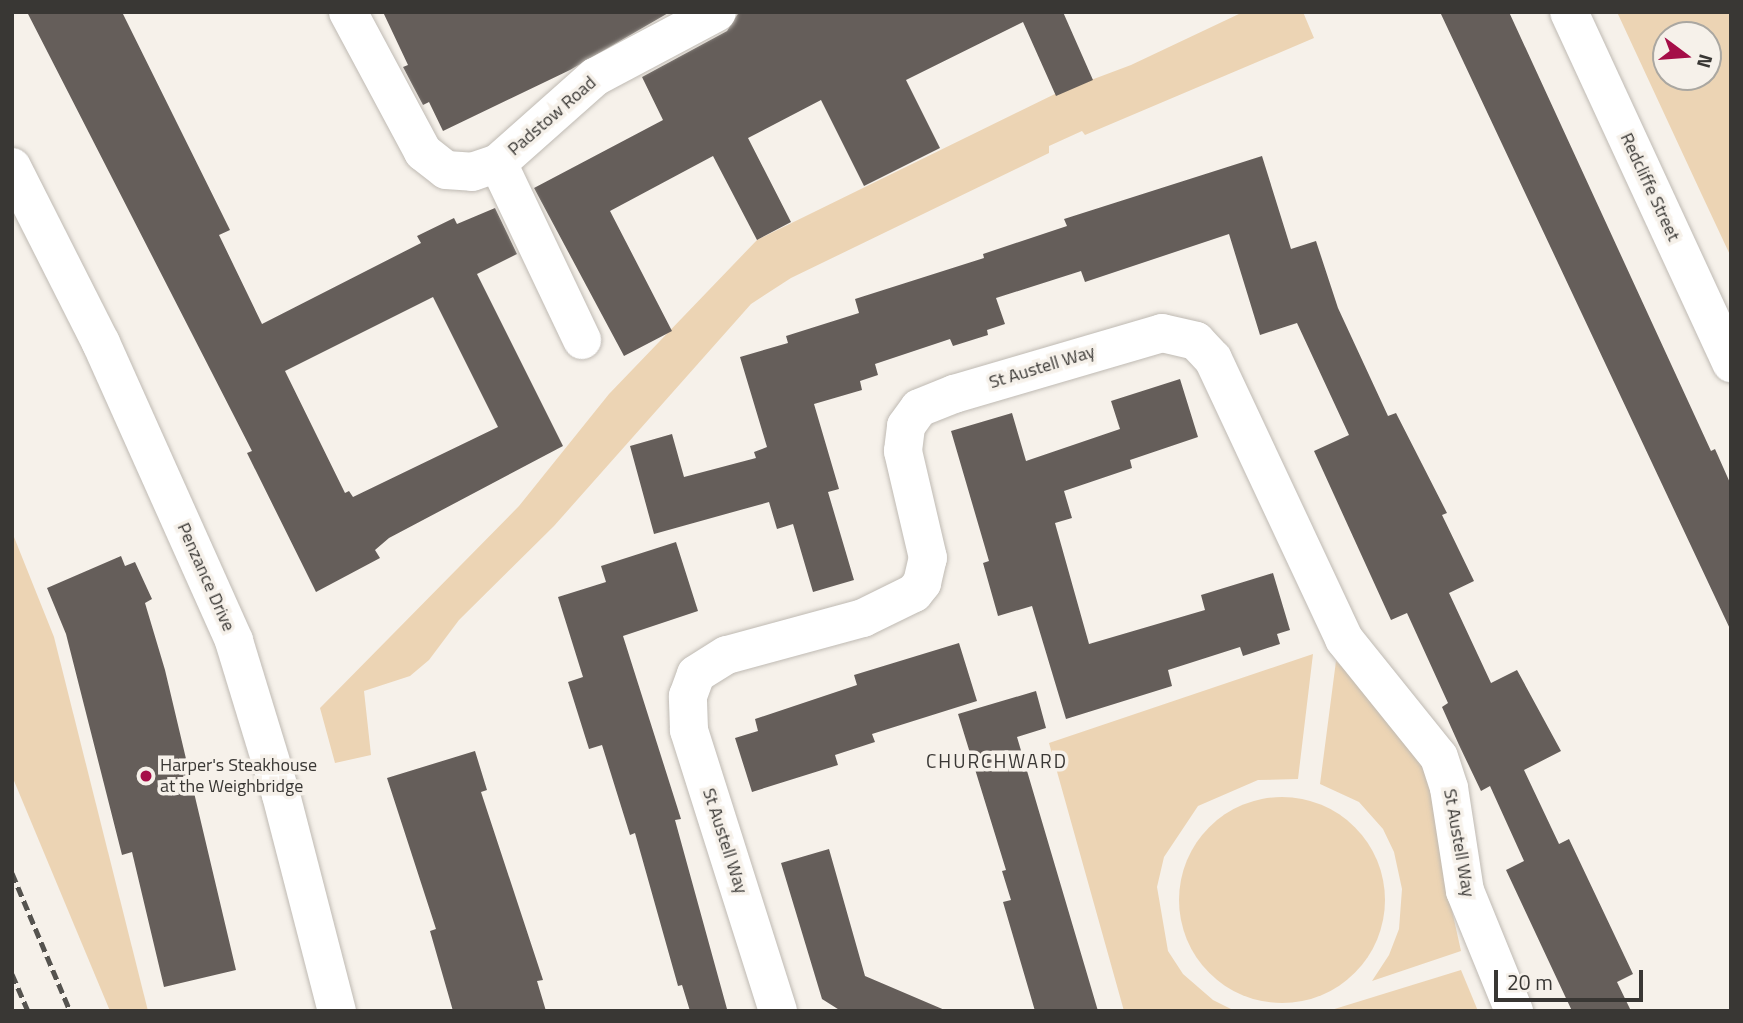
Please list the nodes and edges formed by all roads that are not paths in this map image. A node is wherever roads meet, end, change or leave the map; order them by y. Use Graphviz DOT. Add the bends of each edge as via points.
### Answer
graph roads {
  1 [pos="348,12"];
  2 [pos="717,12"];
  3 [pos="1569,12"];
  4 [pos="498,163"];
  5 [pos="12,167"];
  6 [pos="582,340"];
  7 [pos="1731,363"];
  8 [pos="337,1011"];
  9 [pos="778,1011"];
  10 [pos="1514,1011"];
  1 -- 4 [label="street, Padstow Road" via="422,152 446,170 472,172"];
  2 -- 4 [label="street, Padstow Road" via="595,77"];
  3 -- 7 [label="street, Redcliffe Street"];
  4 -- 6 [label="street, Padstow Road"];
  5 -- 8 [label="street, Penzance Drive" via="101,343 234,641"];
  9 -- 10 [label="street, St Austell Way" via="689,730 688,696 696,674 727,655 863,618 914,593 922,583 928,558 903,452 906,426 919,408 1162,333 1196,341 1213,359 1344,639 1438,757 1449,788 1465,891"];
}
